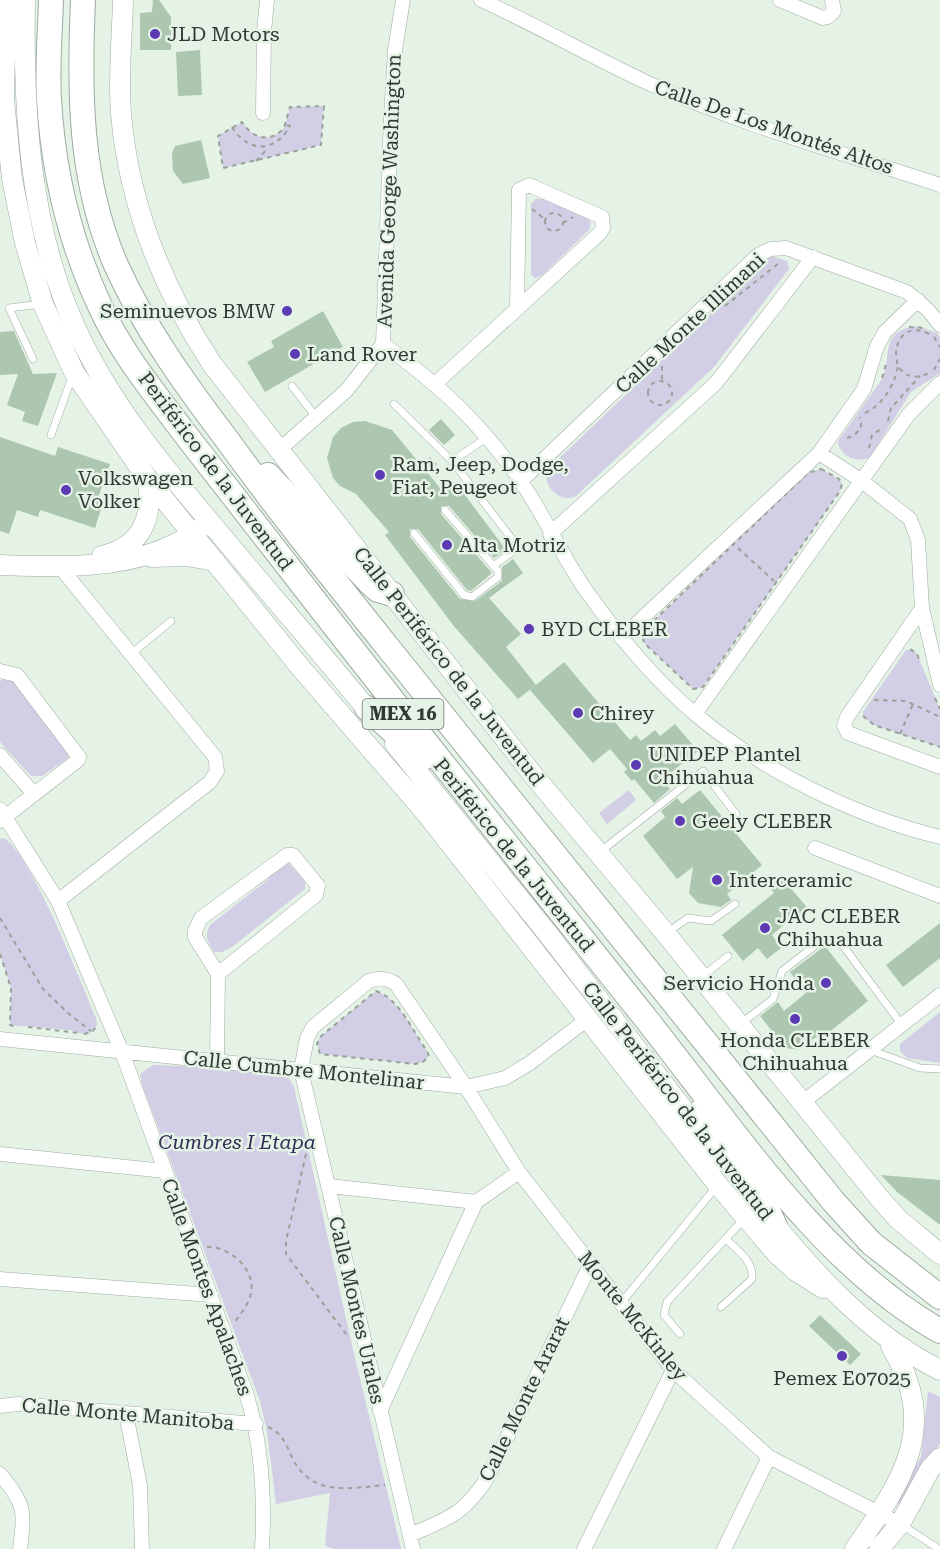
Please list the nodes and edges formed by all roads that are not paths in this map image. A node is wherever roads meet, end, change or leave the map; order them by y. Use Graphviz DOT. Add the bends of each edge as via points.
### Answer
graph roads {
  1 [pos="6,0"];
  2 [pos="25,0"];
  3 [pos="51,0"];
  4 [pos="82,0"];
  5 [pos="123,0"];
  6 [pos="267,0"];
  7 [pos="404,0"];
  8 [pos="481,0"];
  9 [pos="780,0"];
  10 [pos="832,0"];
  11 [pos="25,28"];
  12 [pos="4,100"];
  13 [pos="263,113"];
  14 [pos="940,185"];
  15 [pos="813,257"];
  16 [pos="918,300"];
  17 [pos="44,303"];
  18 [pos="517,308"];
  19 [pos="940,325"];
  20 [pos="383,344"];
  21 [pos="33,358"];
  22 [pos="74,372"];
  23 [pos="436,383"];
  24 [pos="940,383"];
  25 [pos="292,386"];
  26 [pos="394,404"];
  27 [pos="317,418"];
  28 [pos="51,435"];
  29 [pos="488,437"];
  30 [pos="280,449"];
  31 [pos="819,453"];
  32 [pos="452,461"];
  33 [pos="247,468"];
  34 [pos="147,478"];
  35 [pos="521,481"];
  36 [pos="862,481"];
  37 [pos="445,510"];
  38 [pos="209,521"];
  39 [pos="414,533"];
  40 [pos="193,534"];
  41 [pos="550,534"];
  42 [pos="134,560"];
  43 [pos="215,561"];
  44 [pos="0,565"];
  45 [pos="493,566"];
  46 [pos="60,567"];
  47 [pos="392,594"];
  48 [pos="922,608"];
  49 [pos="171,621"];
  50 [pos="621,638"];
  51 [pos="131,654"];
  52 [pos="0,671"];
  53 [pos="938,691"];
  54 [pos="367,708"];
  55 [pos="696,714"];
  56 [pos="0,754"];
  57 [pos="940,767"];
  58 [pos="34,794"];
  59 [pos="467,797"];
  60 [pos="736,814"];
  61 [pos="2,815"];
  62 [pos="940,837"];
  63 [pos="815,848"];
  64 [pos="599,853"];
  65 [pos="940,896"];
  66 [pos="58,901"];
  67 [pos="735,904"];
  68 [pos="666,934"];
  69 [pos="728,956"];
  70 [pos="218,974"];
  71 [pos="702,978"];
  72 [pos="940,995"];
  73 [pos="634,1005"];
  74 [pos="588,1018"];
  75 [pos="739,1024"];
  76 [pos="902,1025"];
  77 [pos="0,1039"];
  78 [pos="870,1050"];
  79 [pos="122,1052"];
  80 [pos="217,1061"];
  81 [pos="940,1069"];
  82 [pos="302,1070"];
  83 [pos="466,1087"];
  84 [pos="803,1102"];
  85 [pos="670,1109"];
  86 [pos="0,1154"];
  87 [pos="165,1171"];
  88 [pos="519,1172"];
  89 [pos="718,1185"];
  90 [pos="330,1186"];
  91 [pos="476,1202"];
  92 [pos="746,1218"];
  93 [pos="775,1226"];
  94 [pos="726,1239"];
  95 [pos="940,1254"];
  96 [pos="590,1265"];
  97 [pos="0,1279"];
  98 [pos="211,1295"];
  99 [pos="940,1297"];
  100 [pos="846,1302"];
  101 [pos="621,1304"];
  102 [pos="722,1307"];
  103 [pos="940,1331"];
  104 [pos="680,1334"];
  105 [pos="884,1336"];
  106 [pos="673,1370"];
  107 [pos="940,1370"];
  108 [pos="0,1406"];
  109 [pos="380,1411"];
  110 [pos="126,1414"];
  111 [pos="261,1425"];
  112 [pos="769,1457"];
  113 [pos="940,1458"];
  114 [pos="0,1474"];
  115 [pos="877,1514"];
  116 [pos="900,1524"];
  117 [pos="411,1542"];
  118 [pos="20,1549"];
  119 [pos="142,1549"];
  120 [pos="262,1549"];
  121 [pos="584,1549"];
  122 [pos="724,1549"];
  123 [pos="855,1549"];
  124 [pos="879,1549"];
  125 [pos="939,1549"];
  1 -- 12 [label="main road"];
  2 -- 11 [label="main road, Calle Periférico de la Juventud"];
  3 -- 59 [label="highway, Periférico de la Juventud / MEX 16" via="48,94 52,138 69,225 101,309 157,396"];
  4 -- 33 [label="highway, Periférico de la Juventud / MEX 16" via="79,91 84,143 115,263 183,381"];
  5 -- 30 [label="main road, Calle Periférico de la Juventud" via="122,122 149,241 188,326 212,364"];
  6 -- 13 [label="street"];
  7 -- 20 [label="street, Avenida George Washington" via="391,105"];
  8 -- 14 [label="street, Calle De Los Montés Altos" via="688,99 748,123"];
  9 -- 10 [label="street" via="828,18 834,10"];
  11 -- 12 [label="main road"];
  11 -- 38 [label="main road, Calle Periférico de la Juventud" via="34,179 44,229 73,323 97,371 145,446"];
  12 -- 17 [label="main road" via="12,179 25,243"];
  15 -- 16 [label="street, Calle Monte Illimani" via="893,285"];
  15 -- 35 [label="street, Calle Monte Illimani" via="777,248 758,255"];
  15 -- 41 [label="street" via="716,383"];
  16 -- 19 [label="street, Calle Monte Illimani"];
  16 -- 31 [label="street" via="885,332 864,389"];
  17 -- 21 [label="lane" via="9,308"];
  17 -- 22 [label="main road"];
  18 -- 18 [label="street" via="600,233 602,218 529,185 519,190"];
  18 -- 23 [label="street"];
  20 -- 23 [label="street"];
  20 -- 27 [label="street, Avenida George Washington" via="346,391"];
  22 -- 28 [label="lane"];
  22 -- 34 [label="main road"];
  23 -- 29 [label="street"];
  24 -- 36 [label="street" via="916,406"];
  25 -- 27 [label="lane"];
  26 -- 32 [label="lane"];
  27 -- 30 [label="street, Avenida George Washington"];
  29 -- 32 [label="lane"];
  29 -- 35 [label="street"];
  30 -- 47 [label="main road, Calle Periférico de la Juventud"];
  31 -- 36 [label="street"];
  31 -- 50 [label="street"];
  32 -- 45 [label="lane" via="515,543 515,550"];
  33 -- 47 [label="highway" via="266,473 276,481 370,583"];
  33 -- 99 [label="highway, Periférico de la Juventud / MEX 16" via="833,1202 871,1243"];
  34 -- 40 [label="main road"];
  34 -- 46 [label="main road" via="151,502 148,517 134,540 111,554"];
  35 -- 41 [label="street"];
  36 -- 48 [label="street" via="902,511 915,529"];
  36 -- 55 [label="street"];
  37 -- 45 [label="lane"];
  38 -- 40 [label="main road"];
  38 -- 54 [label="main road, Calle Periférico de la Juventud"];
  39 -- 45 [label="lane" via="466,597 472,597 498,576"];
  40 -- 42 [label="main road"];
  40 -- 43 [label="main road"];
  41 -- 50 [label="street" via="588,595"];
  42 -- 43 [label="main road" via="172,555"];
  42 -- 46 [label="main road"];
  43 -- 74 [label="main road" via="426,813"];
  44 -- 46 [label="main road"];
  46 -- 51 [label="street"];
  47 -- 64 [label="main road, Calle Periférico de la Juventud"];
  48 -- 53 [label="street"];
  48 -- 57 [label="street" via="844,726 848,733"];
  49 -- 51 [label="lane"];
  50 -- 55 [label="street"];
  51 -- 66 [label="street" via="215,757 218,771 210,782"];
  52 -- 58 [label="street" via="17,675 79,755 78,760"];
  54 -- 59 [label="highway"];
  54 -- 85 [label="main road, Calle Periférico de la Juventud" via="548,934"];
  55 -- 62 [label="street" via="762,761 831,799 863,814"];
  56 -- 58 [label="street"];
  58 -- 61 [label="street"];
  59 -- 73 [label="highway, Periférico de la Juventud / MEX 16"];
  60 -- 64 [label="lane" via="703,771"];
  61 -- 66 [label="street, Calle Montes Apalaches"];
  63 -- 65 [label="street"];
  64 -- 68 [label="main road, Calle Periférico de la Juventud"];
  66 -- 79 [label="street, Calle Montes Apalaches"];
  67 -- 68 [label="lane" via="711,921 688,918"];
  68 -- 71 [label="main road, Calle Periférico de la Juventud"];
  69 -- 71 [label="lane"];
  70 -- 70 [label="street" via="316,895 318,886 292,855 197,924 195,937"];
  70 -- 80 [label="street"];
  71 -- 75 [label="main road, Calle Periférico de la Juventud"];
  72 -- 76 [label="street"];
  73 -- 93 [label="highway" via="763,1200"];
  73 -- 103 [label="highway, Periférico de la Juventud / MEX 16" via="832,1246 889,1299"];
  74 -- 83 [label="street, Calle Cumbre Montelinar" via="505,1078"];
  74 -- 85 [label="main road"];
  75 -- 76 [label="lane" via="773,999 782,971 827,939 841,943"];
  75 -- 84 [label="main road, Calle Periférico de la Juventud"];
  76 -- 78 [label="street"];
  77 -- 79 [label="street, Calle Cumbre Montelinar"];
  78 -- 81 [label="lane" via="920,1068"];
  78 -- 84 [label="street"];
  79 -- 80 [label="street, Calle Cumbre Montelinar"];
  79 -- 87 [label="street, Calle Montes Apalaches"];
  80 -- 82 [label="street, Calle Cumbre Montelinar"];
  82 -- 83 [label="street, Calle Cumbre Montelinar"];
  82 -- 83 [label="street, Monte McKinley" via="307,1038 313,1027 369,981 383,978 396,984"];
  82 -- 90 [label="street, Calle Montes Urales"];
  83 -- 88 [label="street, Monte McKinley"];
  84 -- 95 [label="main road, Calle Periférico de la Juventud" via="898,1219"];
  85 -- 89 [label="main road"];
  85 -- 93 [label="main road, Calle Periférico de la Juventud"];
  86 -- 87 [label="street"];
  87 -- 98 [label="street, Calle Montes Apalaches"];
  88 -- 91 [label="street"];
  88 -- 96 [label="street, Monte McKinley"];
  89 -- 92 [label="main road"];
  89 -- 101 [label="lane"];
  90 -- 91 [label="street"];
  90 -- 109 [label="street, Calle Montes Urales"];
  91 -- 109 [label="street"];
  92 -- 94 [label="lane"];
  92 -- 100 [label="main road" via="796,1271"];
  93 -- 100 [label="main road, Calle Periférico de la Juventud"];
  94 -- 102 [label="lane" via="753,1272 752,1279"];
  94 -- 104 [label="lane" via="668,1302 664,1315"];
  96 -- 101 [label="street, Monte McKinley"];
  96 -- 117 [label="street, Calle Monte Ararat" via="488,1477 472,1501"];
  97 -- 98 [label="street"];
  98 -- 111 [label="street, Calle Montes Apalaches"];
  100 -- 105 [label="main road, Calle Periférico de la Juventud"];
  101 -- 106 [label="street, Monte McKinley"];
  105 -- 107 [label="main road, Calle Periférico de la Juventud" via="911,1356"];
  105 -- 115 [label="main road" via="906,1368 918,1422 915,1446 904,1472"];
  106 -- 112 [label="street, Monte McKinley"];
  106 -- 121 [label="street"];
  108 -- 110 [label="street, Calle Monte Manitoba" via="18,1404"];
  109 -- 117 [label="street, Calle Montes Urales"];
  110 -- 111 [label="street, Calle Monte Manitoba"];
  110 -- 119 [label="street" via="140,1485"];
  111 -- 120 [label="street, Calle Montes Apalaches"];
  112 -- 115 [label="street, Monte McKinley"];
  112 -- 122 [label="street"];
  113 -- 116 [label="main road"];
  114 -- 118 [label="street" via="24,1510"];
  115 -- 116 [label="street, Monte McKinley"];
  115 -- 123 [label="main road"];
  116 -- 124 [label="main road"];
  116 -- 125 [label="lane, Monte McKinley"];
}
